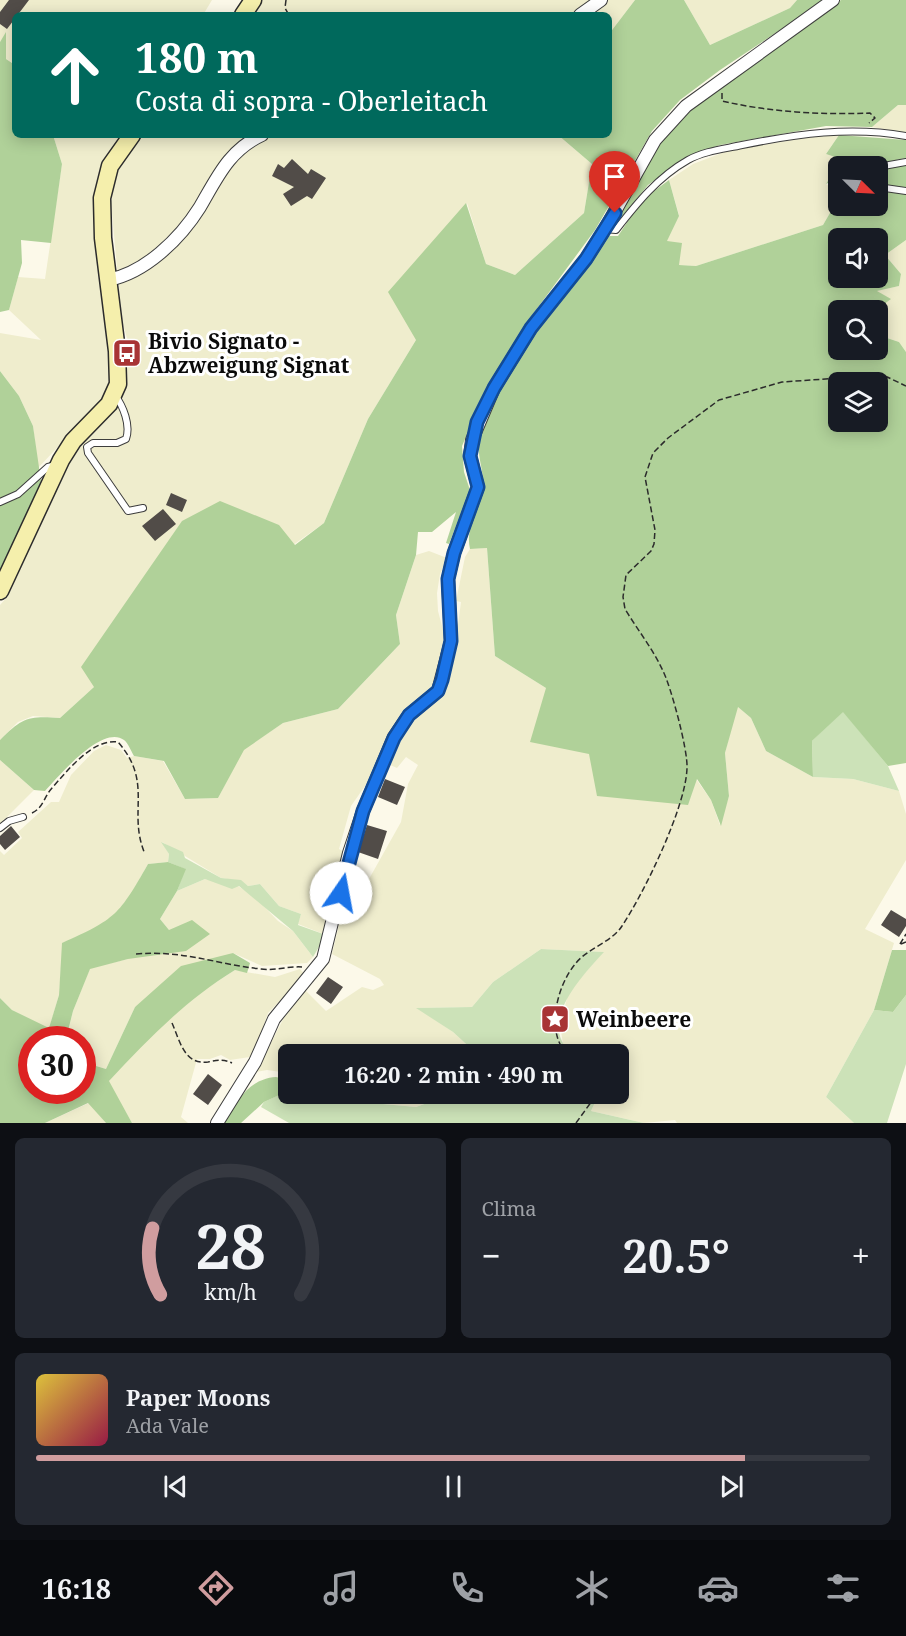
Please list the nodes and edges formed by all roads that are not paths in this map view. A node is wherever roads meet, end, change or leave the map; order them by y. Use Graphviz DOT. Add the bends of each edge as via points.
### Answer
graph roads {
  1 [pos="601,0"];
  2 [pos="832,0"];
  3 [pos="584,12"];
  4 [pos="906,136"];
  5 [pos="130,138"];
  6 [pos="256,138"];
  7 [pos="906,162"];
  8 [pos="888,165"];
  9 [pos="888,188"];
  10 [pos="906,191"];
  11 [pos="605,229"];
  12 [pos="108,280"];
  13 [pos="115,394"];
  14 [pos="59,464"];
  15 [pos="0,502"];
  16 [pos="142,508"];
  17 [pos="0,591"];
  18 [pos="23,817"];
  19 [pos="0,828"];
  20 [pos="217,1123"];
  1 -- 3 [label="street"];
  2 -- 11 [label="street" via="686,106 655,140"];
  4 -- 11 [label="lane" via="830,130 690,159 641,197 616,230"];
  5 -- 12 [label="main road" via="110,166 102,198"];
  6 -- 12 [label="street" via="224,165 187,225 163,249 138,270"];
  7 -- 8 [label="lane"];
  9 -- 10 [label="lane"];
  11 -- 20 [label="street" via="531,328 477,422 470,456 478,487 448,579 451,641 438,691 401,725 363,811 329,941 314,971 274,1019 255,1062"];
  12 -- 13 [label="main road" via="119,372"];
  13 -- 14 [label="main road" via="73,441"];
  13 -- 16 [label="lane" via="129,432 117,443 93,443 87,447 88,453 128,511"];
  14 -- 15 [label="lane" via="48,467 18,494"];
  14 -- 17 [label="main road"];
  18 -- 19 [label="lane"];
}
